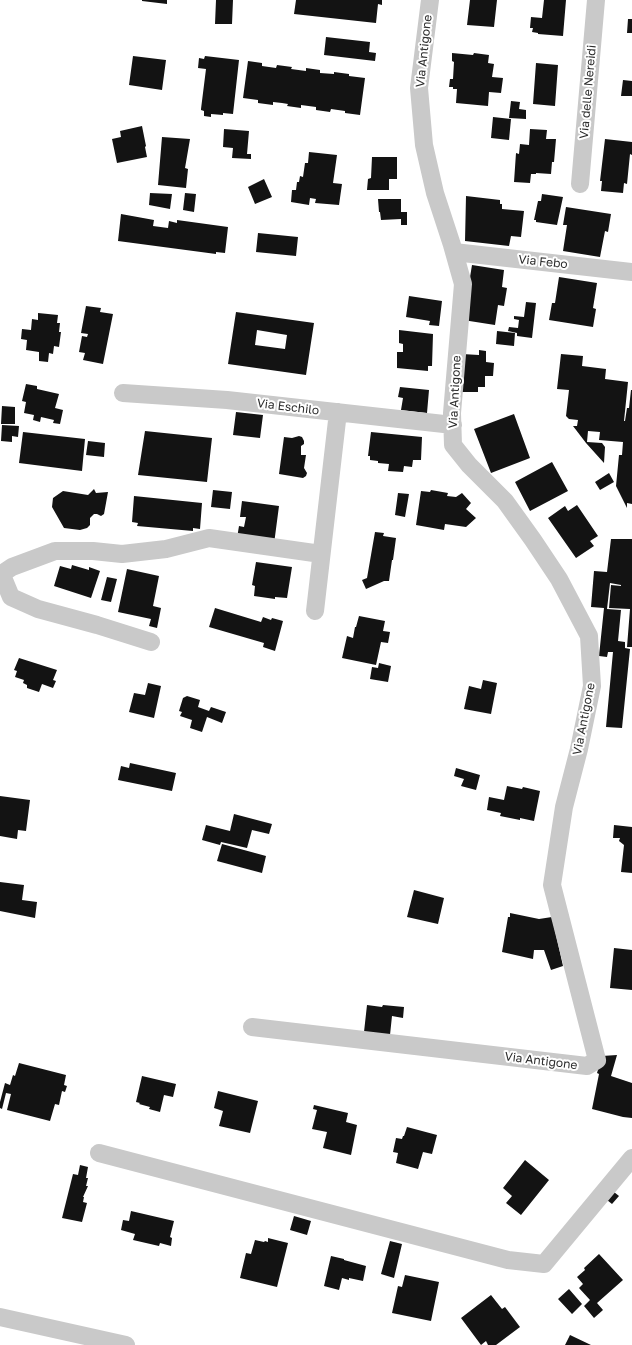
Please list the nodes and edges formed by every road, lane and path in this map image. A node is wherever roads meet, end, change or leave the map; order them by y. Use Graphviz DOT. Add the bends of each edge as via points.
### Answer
graph roads {
  1 [pos="430,0"];
  2 [pos="596,0"];
  3 [pos="580,184"];
  4 [pos="454,252"];
  5 [pos="632,272"];
  6 [pos="123,393"];
  7 [pos="338,412"];
  8 [pos="453,425"];
  9 [pos="322,554"];
  10 [pos="0,575"];
  11 [pos="315,612"];
  12 [pos="151,642"];
  13 [pos="252,1027"];
  14 [pos="99,1153"];
  15 [pos="632,1158"];
  16 [pos="0,1317"];
  17 [pos="126,1345"];
  1 -- 4 [label="street, Via Antigone" via="419,88 424,145 435,193"];
  2 -- 3 [label="street, Via delle Nereidi"];
  4 -- 5 [label="street, Via Febo"];
  4 -- 8 [label="street, Via Antigone" via="462,284"];
  6 -- 7 [label="street, Via Eschilo" via="226,400"];
  7 -- 8 [label="street, Via Eschilo"];
  7 -- 9 [label="street"];
  8 -- 13 [label="street, Via Antigone" via="453,445 505,501 533,540 589,636 592,686 564,807 552,885 597,1060 587,1066"];
  9 -- 10 [label="street" via="210,538 166,549 122,554 55,551 12,567"];
  9 -- 11 [label="street"];
  10 -- 12 [label="street" via="11,597 38,609"];
  14 -- 15 [label="street" via="508,1260 544,1264"];
  16 -- 17 [label="street"];
}
